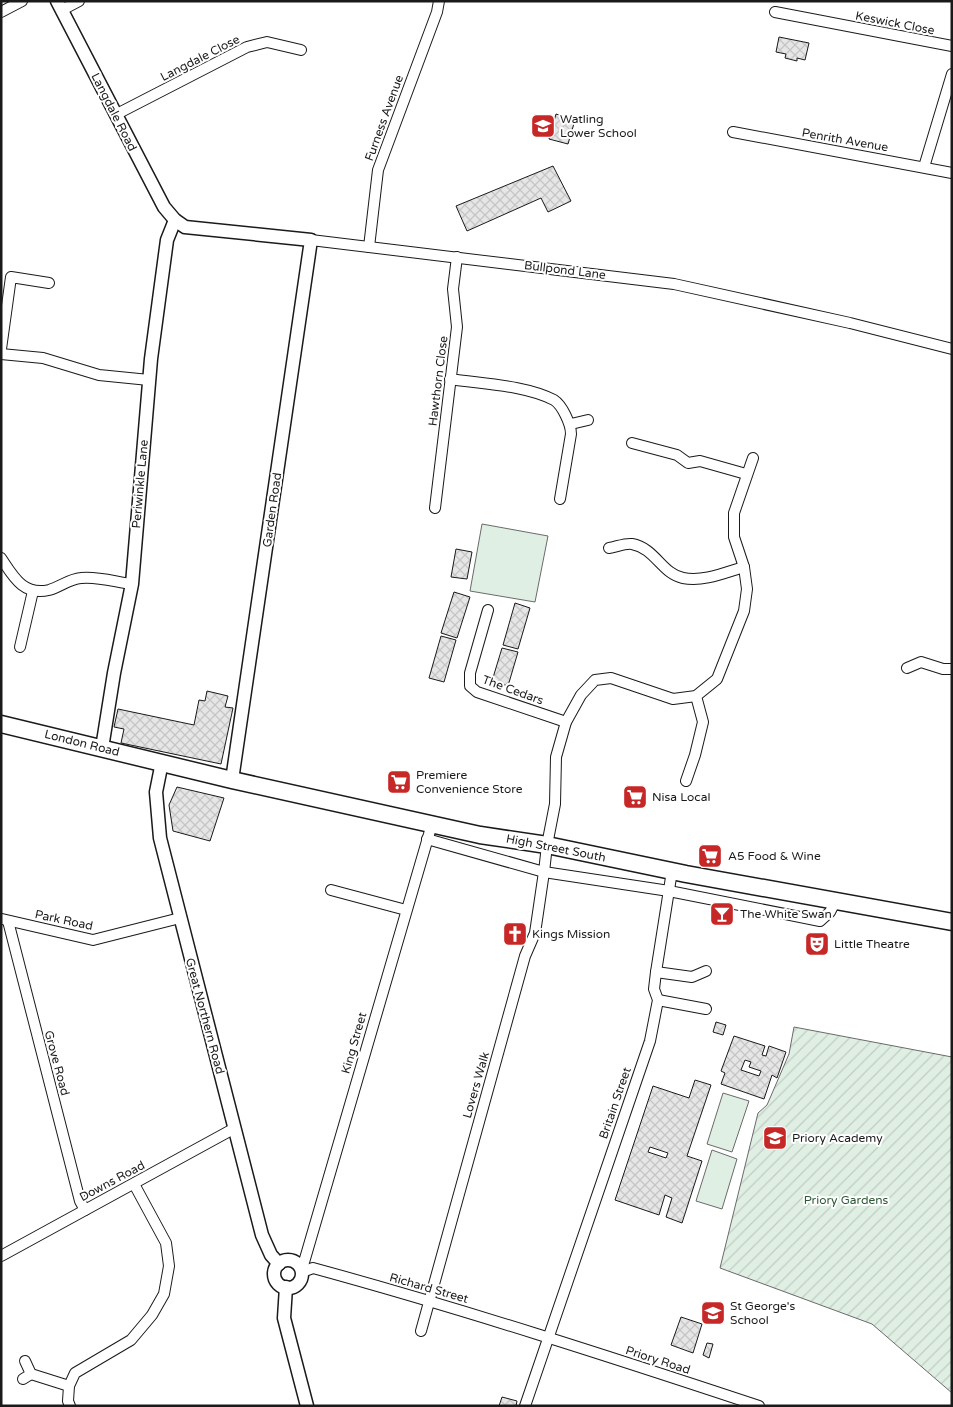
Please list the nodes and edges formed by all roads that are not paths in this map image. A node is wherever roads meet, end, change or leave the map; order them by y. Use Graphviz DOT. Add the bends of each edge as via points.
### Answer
graph roads {
  1 [pos="22,1"];
  2 [pos="79,1"];
  3 [pos="438,1"];
  4 [pos="60,6"];
  5 [pos="1,12"];
  6 [pos="775,12"];
  7 [pos="952,46"];
  8 [pos="300,50"];
  9 [pos="952,74"];
  10 [pos="115,116"];
  11 [pos="733,132"];
  12 [pos="924,167"];
  13 [pos="952,173"];
  14 [pos="175,220"];
  15 [pos="310,240"];
  16 [pos="369,247"];
  17 [pos="457,257"];
  18 [pos="49,283"];
  19 [pos="1,349"];
  20 [pos="952,349"];
  21 [pos="1,354"];
  22 [pos="450,379"];
  23 [pos="149,380"];
  24 [pos="588,420"];
  25 [pos="571,424"];
  26 [pos="632,443"];
  27 [pos="753,458"];
  28 [pos="746,474"];
  29 [pos="560,499"];
  30 [pos="435,508"];
  31 [pos="609,548"];
  32 [pos="1,558"];
  33 [pos="744,567"];
  34 [pos="132,584"];
  35 [pos="32,591"];
  36 [pos="488,610"];
  37 [pos="20,648"];
  38 [pos="907,668"];
  39 [pos="952,669"];
  40 [pos="696,696"];
  41 [pos="566,722"];
  42 [pos="1,724"];
  43 [pos="102,748"];
  44 [pos="162,762"];
  45 [pos="232,780"];
  46 [pos="686,781"];
  47 [pos="429,832"];
  48 [pos="546,845"];
  49 [pos="672,871"];
  50 [pos="544,872"];
  51 [pos="331,890"];
  52 [pos="669,891"];
  53 [pos="834,902"];
  54 [pos="406,910"];
  55 [pos="180,918"];
  56 [pos="4,920"];
  57 [pos="951,920"];
  58 [pos="706,971"];
  59 [pos="656,972"];
  60 [pos="658,1000"];
  61 [pos="706,1009"];
  62 [pos="234,1128"];
  63 [pos="134,1184"];
  64 [pos="85,1210"];
  65 [pos="1,1256"];
  66 [pos="279,1264"];
  67 [pos="302,1271"];
  68 [pos="286,1287"];
  69 [pos="429,1301"];
  70 [pos="421,1331"];
  71 [pos="550,1337"];
  72 [pos="25,1361"];
  73 [pos="69,1386"];
  74 [pos="70,1406"];
  75 [pos="306,1406"];
  76 [pos="525,1406"];
  77 [pos="758,1406"];
  1 -- 5 [label="street"];
  2 -- 4 [label="street"];
  3 -- 16 [label="street, Furness Avenue" via="437,12 378,170"];
  4 -- 10 [label="street, Langdale Road"];
  6 -- 7 [label="street, Keswick Close"];
  8 -- 10 [label="street, Langdale Close" via="267,42 247,47"];
  9 -- 12 [label="street"];
  10 -- 14 [label="street, Langdale Road" via="164,207"];
  11 -- 12 [label="street, Penrith Avenue"];
  12 -- 13 [label="street, Penrith Avenue"];
  14 -- 15 [label="street, Bullpond Lane" via="186,227"];
  14 -- 23 [label="street, Periwinkle Lane" via="167,242"];
  15 -- 16 [label="street, Bullpond Lane"];
  15 -- 45 [label="street, Garden Road"];
  16 -- 17 [label="street, Bullpond Lane"];
  17 -- 20 [label="street, Bullpond Lane" via="674,284"];
  17 -- 22 [label="street, Hawthorn Close" via="453,289 457,327"];
  18 -- 19 [label="street" via="11,277"];
  21 -- 23 [label="street" via="43,358 99,375"];
  22 -- 25 [label="street" via="525,390 556,401"];
  22 -- 30 [label="street, Hawthorn Close"];
  23 -- 34 [label="street, Periwinkle Lane"];
  24 -- 25 [label="street"];
  25 -- 29 [label="street"];
  26 -- 28 [label="street" via="677,455 688,462 700,461"];
  27 -- 28 [label="street"];
  28 -- 33 [label="street" via="734,512 734,537"];
  31 -- 33 [label="street" via="631,544 647,549 664,568 681,578 700,579"];
  32 -- 35 [label="street" via="17,582"];
  33 -- 40 [label="street" via="747,589 744,611 718,678"];
  34 -- 35 [label="street" via="84,578 49,590"];
  34 -- 43 [label="street, Periwinkle Lane"];
  35 -- 37 [label="street"];
  36 -- 41 [label="street, The Cedars" via="470,673 470,686 477,692"];
  38 -- 39 [label="street" via="921,662"];
  40 -- 41 [label="street, Lovers Walk" via="673,698 611,678 595,680 581,695"];
  40 -- 46 [label="street" via="703,722"];
  41 -- 48 [label="street, Lovers Walk" via="556,757 555,804"];
  42 -- 43 [label="main road, London Road"];
  43 -- 44 [label="main road, London Road"];
  44 -- 45 [label="main road, High Street South"];
  44 -- 55 [label="street, Great Northern Road" via="156,792 160,838"];
  45 -- 47 [label="main road, High Street South"];
  47 -- 48 [label="main road, High Street South" via="480,835"];
  47 -- 50 [label="street"];
  47 -- 54 [label="street, King Street"];
  48 -- 49 [label="main road, High Street South"];
  48 -- 50 [label="street, Lovers Walk"];
  49 -- 52 [label="street, Britain Street"];
  49 -- 53 [label="main road, High Street South"];
  50 -- 52 [label="street"];
  50 -- 69 [label="street, Lovers Walk" via="535,933 525,956"];
  51 -- 54 [label="street"];
  52 -- 53 [label="street" via="820,921 830,912"];
  52 -- 59 [label="street, Britain Street"];
  53 -- 57 [label="main road, High Street South"];
  54 -- 67 [label="street, King Street"];
  55 -- 56 [label="street, Park Road" via="93,940"];
  55 -- 62 [label="street, Great Northern Road"];
  56 -- 64 [label="street, Grove Road"];
  58 -- 59 [label="street" via="692,977"];
  59 -- 60 [label="street, Britain Street" via="654,989"];
  60 -- 61 [label="street"];
  60 -- 71 [label="street, Britain Street" via="650,1041"];
  62 -- 63 [label="street, Downs Road"];
  62 -- 66 [label="street, Great Northern Road" via="262,1235"];
  63 -- 64 [label="street, Downs Road"];
  63 -- 73 [label="street" via="166,1243 169,1266 164,1294 131,1340 75,1373"];
  64 -- 65 [label="street, Downs Road"];
  66 -- 67 [label="street" via="292,1260"];
  66 -- 68 [label="street, Great Northern Road" via="275,1271 276,1279"];
  67 -- 68 [label="street" via="297,1284"];
  67 -- 69 [label="street, Richard Street" via="313,1268"];
  68 -- 75 [label="street, Great Northern Road" via="284,1318"];
  69 -- 70 [label="street, Lovers Walk"];
  69 -- 71 [label="street, Richard Street"];
  71 -- 76 [label="street, Britain Street"];
  71 -- 77 [label="street, Priory Road"];
  72 -- 73 [label="street" via="27,1376"];
  73 -- 74 [label="street"];
}
